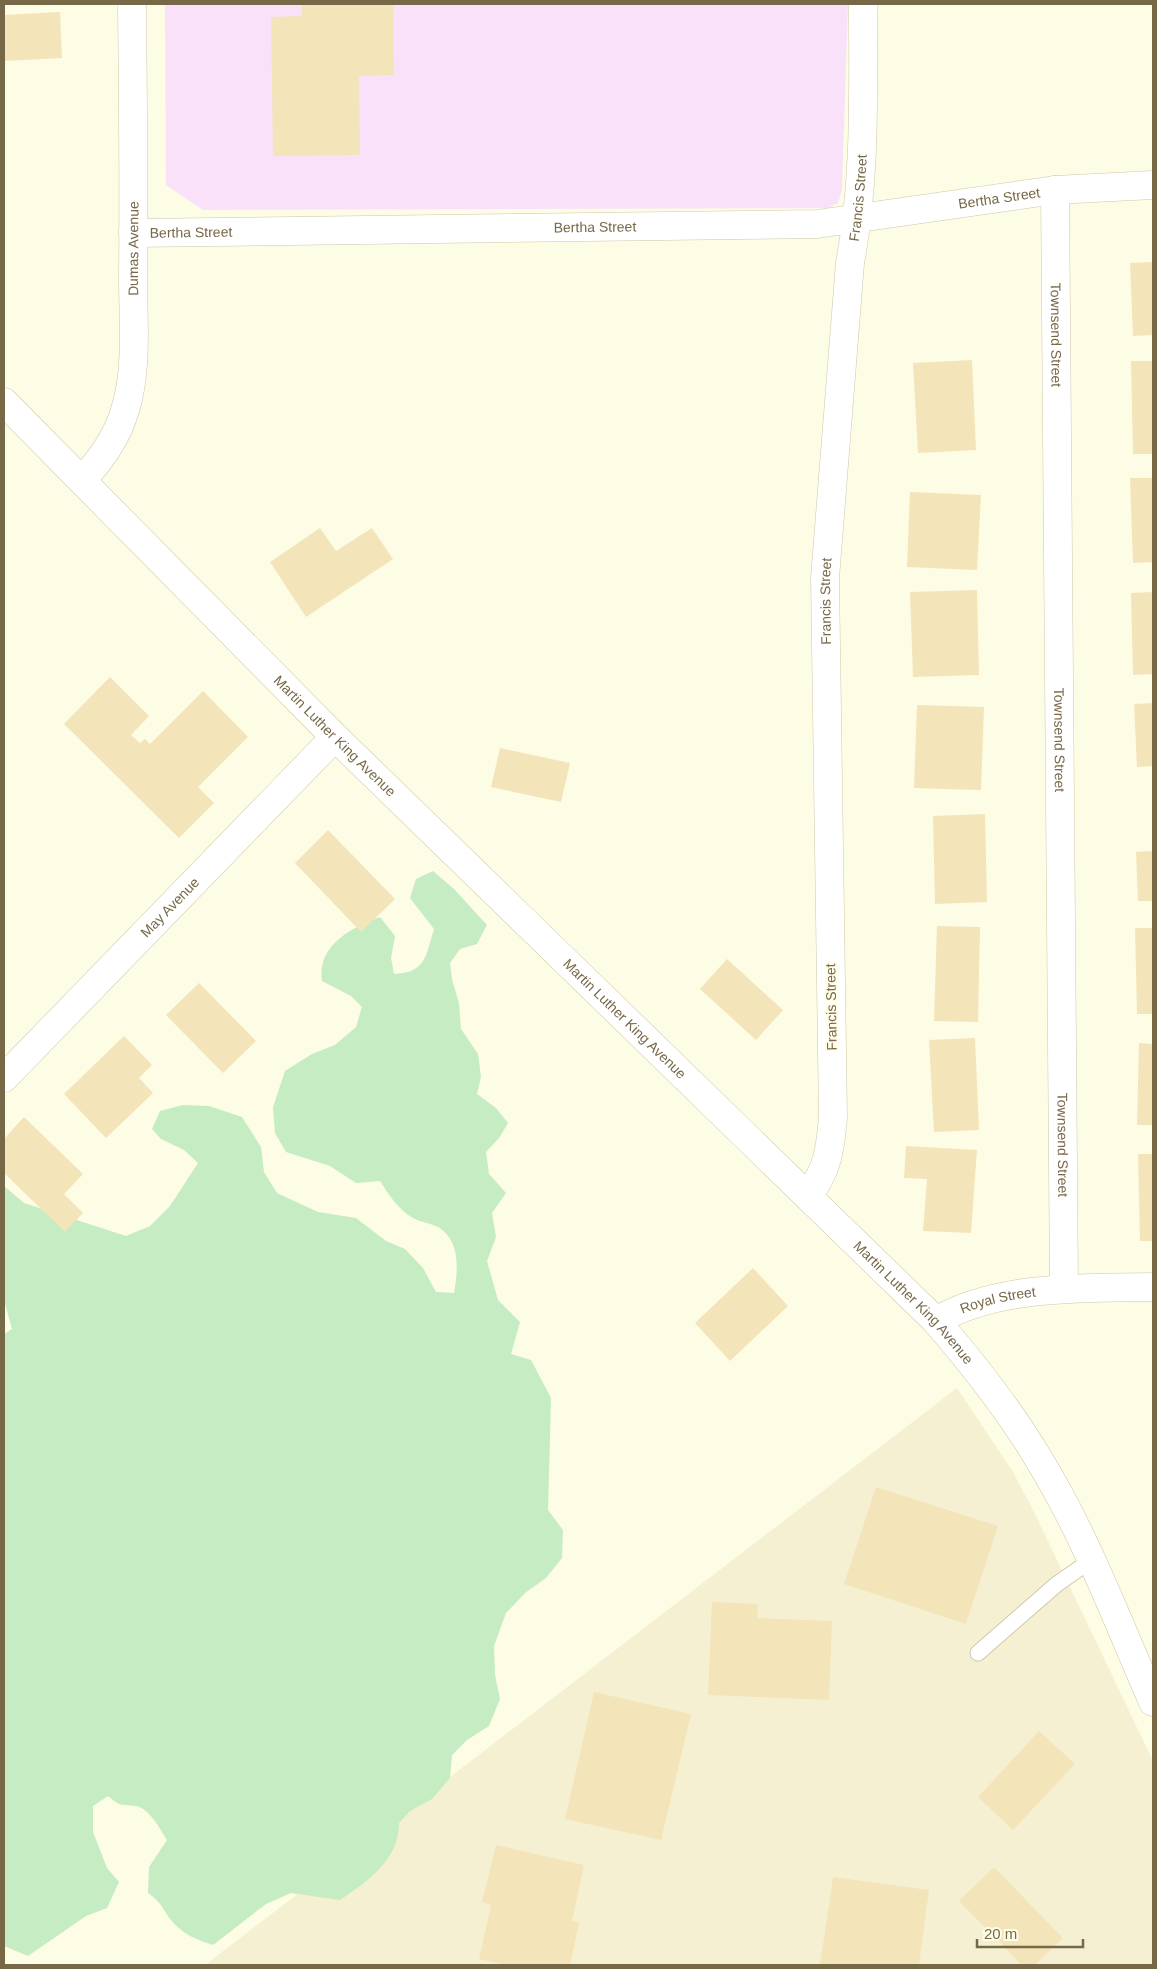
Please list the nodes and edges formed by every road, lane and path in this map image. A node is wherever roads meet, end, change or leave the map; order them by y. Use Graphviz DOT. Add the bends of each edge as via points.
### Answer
graph roads {
  1 [pos="132,4"];
  2 [pos="863,4"];
  3 [pos="1153,185"];
  4 [pos="1055,190"];
  5 [pos="858,218"];
  6 [pos="133,234"];
  7 [pos="4,402"];
  8 [pos="82,480"];
  9 [pos="335,737"];
  10 [pos="4,1078"];
  11 [pos="808,1196"];
  12 [pos="1153,1287"];
  13 [pos="1064,1289"];
  14 [pos="936,1321"];
  15 [pos="1090,1561"];
  16 [pos="978,1653"];
  17 [pos="1153,1702"];
  1 -- 6 [label="street, Dumas Avenue"];
  2 -- 5 [label="street, Francis Street" via="864,127"];
  3 -- 4 [label="street, Bertha Street"];
  4 -- 5 [label="street, Bertha Street"];
  4 -- 13 [label="street, Townsend Street"];
  5 -- 6 [label="street, Bertha Street" via="817,224"];
  5 -- 11 [label="street, Francis Street" via="850,263 825,578 833,1118 827,1165"];
  6 -- 8 [label="street, Dumas Avenue" via="130,389 109,448"];
  7 -- 8 [label="street, Martin Luther King Avenue"];
  8 -- 9 [label="street, Martin Luther King Avenue"];
  9 -- 10 [label="street, May Avenue"];
  9 -- 11 [label="street, Martin Luther King Avenue"];
  11 -- 14 [label="street, Martin Luther King Avenue"];
  12 -- 13 [label="street, Royal Street"];
  13 -- 14 [label="street, Royal Street" via="968,1305"];
  14 -- 15 [label="street, Martin Luther King Avenue" via="970,1360 1039,1458"];
  15 -- 16 [label="lane" via="1057,1584"];
  15 -- 17 [label="street, Martin Luther King Avenue"];
}
